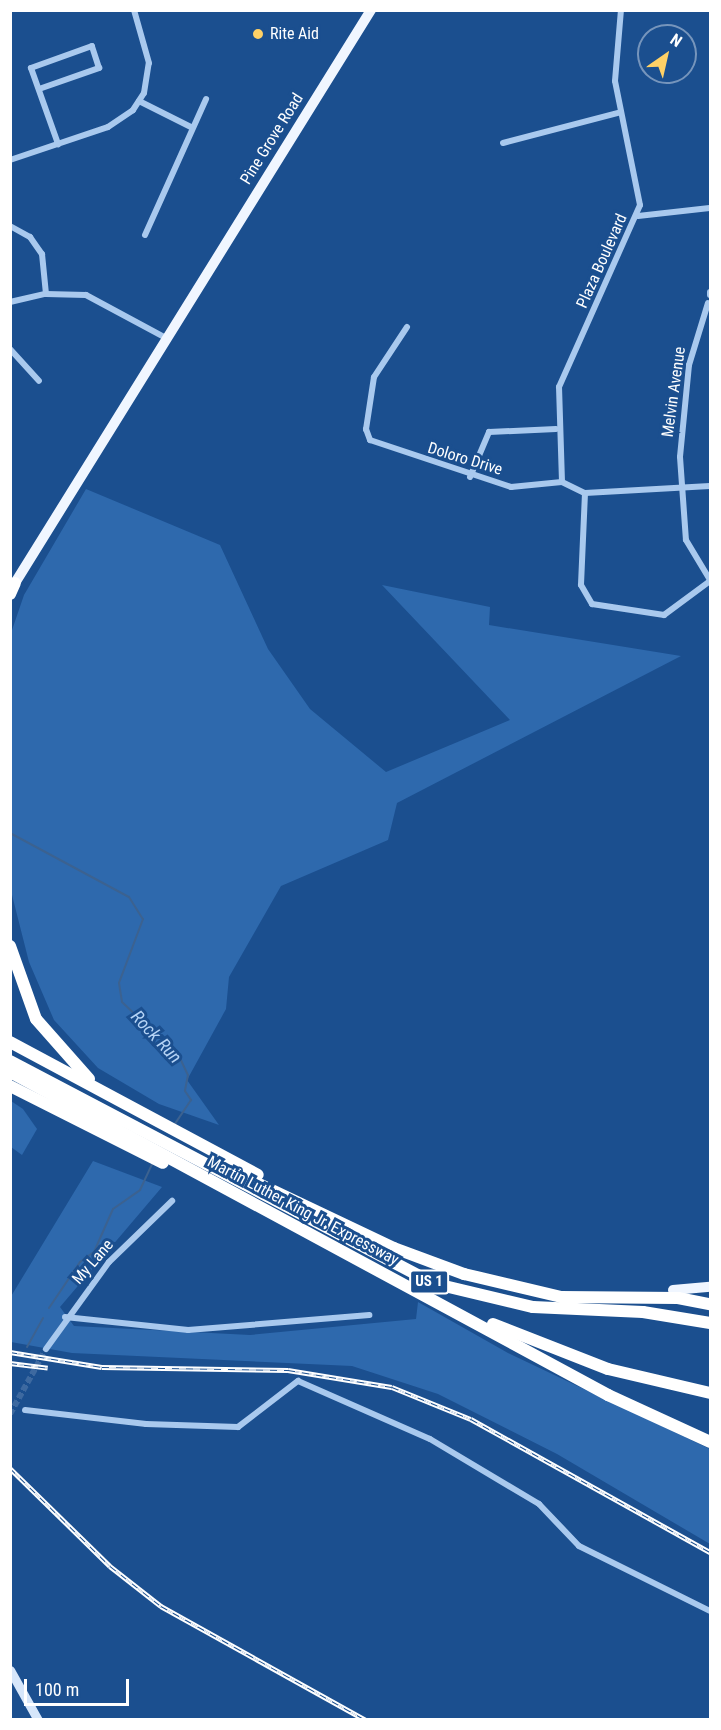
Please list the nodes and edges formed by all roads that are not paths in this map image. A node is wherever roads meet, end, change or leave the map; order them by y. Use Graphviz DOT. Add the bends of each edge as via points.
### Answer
graph roads {
  1 [pos="134,10"];
  2 [pos="371,10"];
  3 [pos="621,10"];
  4 [pos="39,89"];
  5 [pos="206,99"];
  6 [pos="139,102"];
  7 [pos="621,112"];
  8 [pos="192,127"];
  9 [pos="503,143"];
  10 [pos="58,144"];
  11 [pos="10,160"];
  12 [pos="711,207"];
  13 [pos="638,216"];
  14 [pos="10,226"];
  15 [pos="145,235"];
  16 [pos="201,284"];
  17 [pos="46,294"];
  18 [pos="710,297"];
  19 [pos="10,302"];
  20 [pos="407,327"];
  21 [pos="164,337"];
  22 [pos="10,349"];
  23 [pos="39,381"];
  24 [pos="133,392"];
  25 [pos="556,429"];
  26 [pos="470,477"];
  27 [pos="562,482"];
  28 [pos="711,486"];
  29 [pos="681,488"];
  30 [pos="585,493"];
  31 [pos="711,580"];
  32 [pos="12,590"];
  33 [pos="10,946"];
  34 [pos="10,1042"];
  35 [pos="10,1061"];
  36 [pos="10,1072"];
  37 [pos="10,1088"];
  38 [pos="127,1105"];
  39 [pos="148,1139"];
  40 [pos="175,1150"];
  41 [pos="172,1202"];
  42 [pos="519,1287"];
  43 [pos="711,1287"];
  44 [pos="673,1290"];
  45 [pos="711,1304"];
  46 [pos="447,1306"];
  47 [pos="369,1316"];
  48 [pos="65,1317"];
  49 [pos="711,1323"];
  50 [pos="46,1349"];
  51 [pos="711,1393"];
  52 [pos="608,1395"];
  53 [pos="25,1410"];
  54 [pos="711,1442"];
  55 [pos="711,1611"];
  56 [pos="10,1670"];
  57 [pos="38,1719"];
  1 -- 6 [label="street" via="149,63"];
  2 -- 16 [label="main road, Pine Grove Road"];
  3 -- 7 [label="street, Plaza Boulevard" via="614,68"];
  4 -- 4 [label="street" via="31,68 92,46 99,68"];
  4 -- 10 [label="street"];
  5 -- 8 [label="street"];
  6 -- 8 [label="street"];
  6 -- 10 [label="street" via="117,123"];
  7 -- 9 [label="street"];
  7 -- 13 [label="street, Plaza Boulevard" via="639,186"];
  8 -- 15 [label="street"];
  10 -- 11 [label="street"];
  12 -- 13 [label="street"];
  13 -- 25 [label="street, Plaza Boulevard" via="558,387"];
  14 -- 17 [label="street" via="30,237 42,254"];
  16 -- 21 [label="main road, Pine Grove Road"];
  16 -- 24 [label="main road, Pine Grove Road"];
  17 -- 19 [label="street"];
  17 -- 21 [label="street" via="93,297"];
  18 -- 29 [label="street, Melvin Avenue" via="684,395"];
  20 -- 26 [label="street, Doloro Drive" via="374,376 366,429 370,440"];
  21 -- 24 [label="main road, Pine Grove Road"];
  22 -- 23 [label="street"];
  24 -- 32 [label="main road, Pine Grove Road"];
  25 -- 26 [label="street" via="489,432"];
  25 -- 27 [label="street, Plaza Boulevard"];
  26 -- 27 [label="street, Doloro Drive" via="511,488"];
  27 -- 30 [label="street"];
  28 -- 29 [label="street"];
  29 -- 30 [label="street"];
  29 -- 31 [label="street, Melvin Avenue" via="686,540"];
  30 -- 31 [label="street" via="581,587 592,604 664,615"];
  33 -- 38 [label="highway" via="26,998 48,1038 78,1069"];
  34 -- 38 [label="highway"];
  35 -- 39 [label="highway"];
  36 -- 39 [label="highway"];
  37 -- 39 [label="highway" via="45,1105"];
  38 -- 40 [label="highway" via="160,1122"];
  39 -- 40 [label="highway"];
  39 -- 40 [label="highway"];
  40 -- 42 [label="highway" via="447,1269"];
  40 -- 46 [label="highway, Martin Luther King Jr. Expressway / US 1"];
  40 -- 49 [label="highway, Martin Luther King Jr. Expressway / US 1" via="383,1261 448,1288 533,1307 652,1313"];
  40 -- 52 [label="highway" via="491,1339"];
  41 -- 48 [label="street, My Lane" via="109,1262"];
  42 -- 44 [label="highway"];
  42 -- 45 [label="highway" via="561,1297 678,1298"];
  43 -- 44 [label="main road"];
  46 -- 51 [label="highway" via="608,1369"];
  46 -- 52 [label="highway, Martin Luther King Jr. Expressway / US 1"];
  47 -- 48 [label="street" via="188,1330"];
  48 -- 50 [label="street, My Lane"];
  52 -- 54 [label="highway, Martin Luther King Jr. Expressway / US 1"];
  53 -- 55 [label="street" via="146,1425 238,1427 298,1381 430,1439 538,1504 579,1546"];
  56 -- 57 [label="main road"];
}
